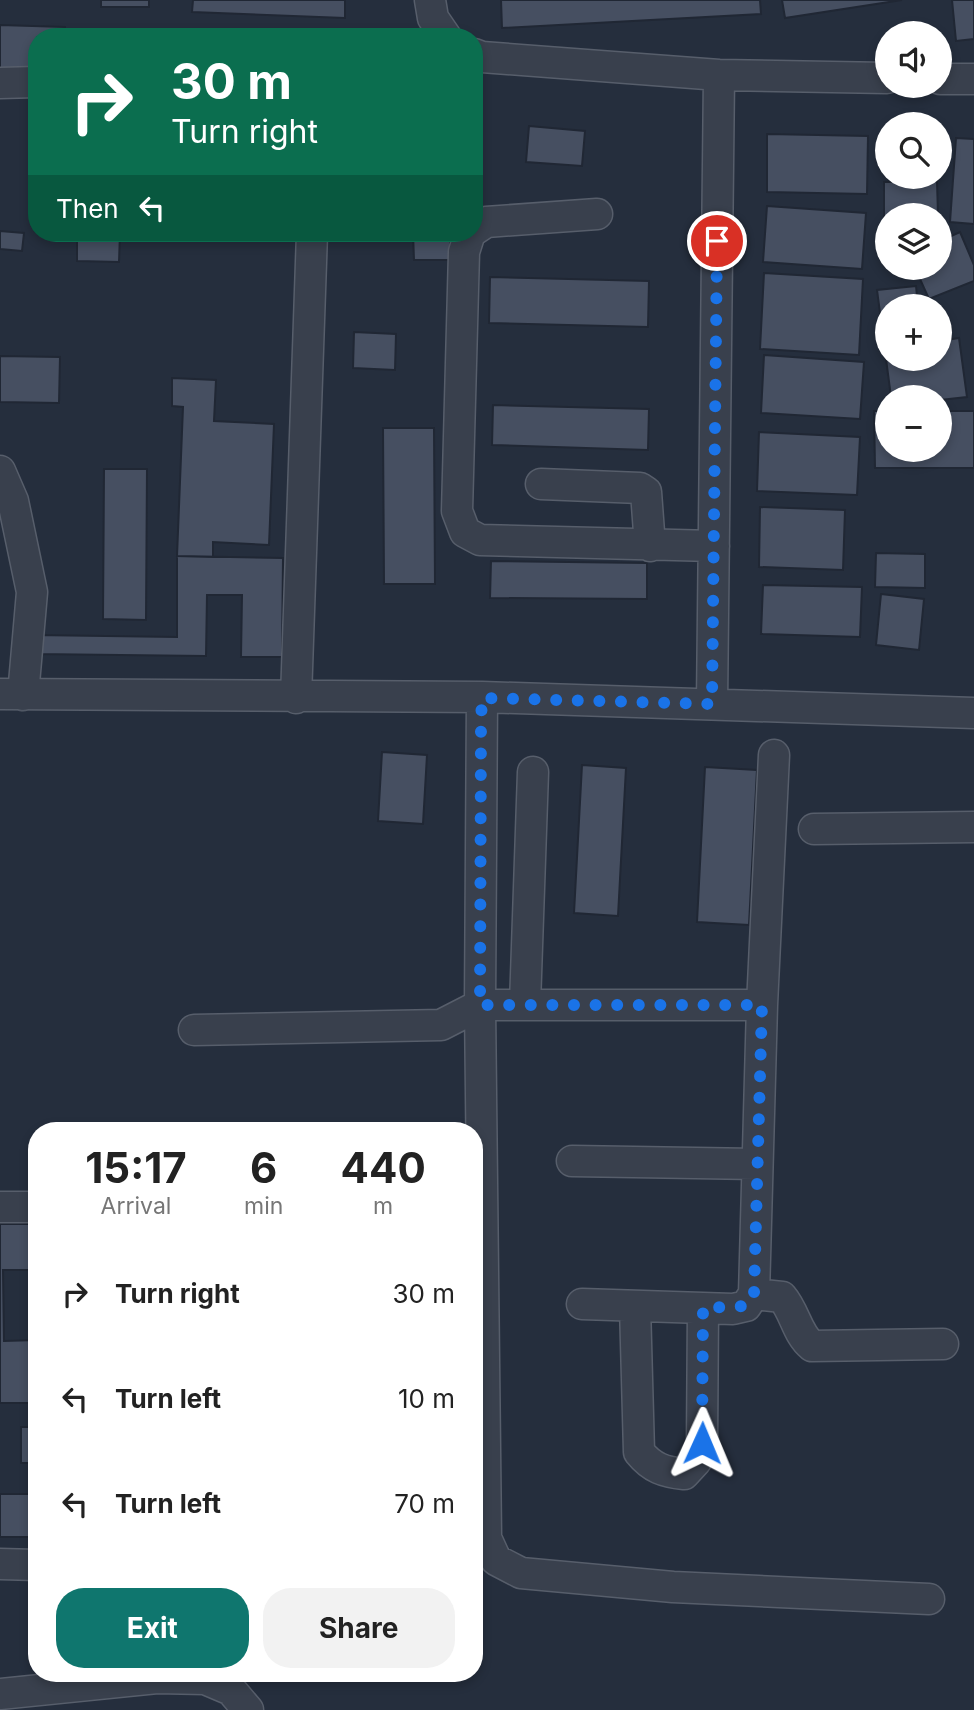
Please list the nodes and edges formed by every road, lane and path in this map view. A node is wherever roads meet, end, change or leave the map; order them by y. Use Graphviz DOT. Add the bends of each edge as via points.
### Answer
graph roads {
  1 [pos="430,0"];
  2 [pos="440,28"];
  3 [pos="483,57"];
  4 [pos="719,75"];
  5 [pos="875,78"];
  6 [pos="952,79"];
  7 [pos="974,79"];
  8 [pos="28,82"];
  9 [pos="0,83"];
  10 [pos="597,214"];
  11 [pos="483,224"];
  12 [pos="312,242"];
  13 [pos="467,242"];
  14 [pos="0,471"];
  15 [pos="541,484"];
  16 [pos="650,546"];
  17 [pos="714,546"];
  18 [pos="12,695"];
  19 [pos="296,698"];
  20 [pos="482,698"];
  21 [pos="712,704"];
  22 [pos="974,713"];
  23 [pos="774,755"];
  24 [pos="533,772"];
  25 [pos="974,827"];
  26 [pos="814,829"];
  27 [pos="525,1004"];
  28 [pos="480,1005"];
  29 [pos="762,1005"];
  30 [pos="194,1030"];
  31 [pos="481,1122"];
  32 [pos="572,1161"];
  33 [pos="757,1164"];
  34 [pos="0,1207"];
  35 [pos="28,1207"];
  36 [pos="483,1272"];
  37 [pos="754,1294"];
  38 [pos="582,1304"];
  39 [pos="635,1306"];
  40 [pos="703,1308"];
  41 [pos="943,1344"];
  42 [pos="0,1564"];
  43 [pos="28,1564"];
  44 [pos="929,1599"];
  45 [pos="118,1682"];
  46 [pos="212,1682"];
  47 [pos="0,1694"];
  48 [pos="248,1710"];
  1 -- 2 [label="street"];
  3 -- 4 [label="street"];
  4 -- 5 [label="street"];
  4 -- 17 [label="street"];
  6 -- 7 [label="street"];
  8 -- 9 [label="street"];
  10 -- 11 [label="street"];
  12 -- 19 [label="street"];
  13 -- 16 [label="street" via="457,511 466,532 480,540"];
  14 -- 18 [label="street" via="13,501 32,592"];
  15 -- 16 [label="street" via="640,488 646,492"];
  16 -- 17 [label="street"];
  17 -- 21 [label="street"];
  18 -- 19 [label="street"];
  19 -- 20 [label="street"];
  20 -- 21 [label="street"];
  20 -- 28 [label="street"];
  21 -- 22 [label="street"];
  23 -- 29 [label="street"];
  24 -- 27 [label="street"];
  25 -- 26 [label="street"];
  27 -- 28 [label="street"];
  27 -- 29 [label="street"];
  28 -- 30 [label="street" via="441,1025"];
  28 -- 31 [label="street"];
  29 -- 33 [label="street"];
  32 -- 33 [label="street"];
  33 -- 37 [label="street"];
  34 -- 35 [label="street"];
  36 -- 44 [label="street" via="486,1538 496,1560 521,1573 659,1586"];
  37 -- 40 [label="street" via="746,1306"];
  37 -- 41 [label="street" via="782,1297 812,1346"];
  38 -- 39 [label="street"];
  39 -- 40 [label="street"];
  39 -- 40 [label="street" via="639,1452 649,1464 684,1474 696,1461 702,1443"];
  42 -- 43 [label="street"];
  45 -- 47 [label="street"];
  46 -- 48 [label="street" via="231,1690"];
}
